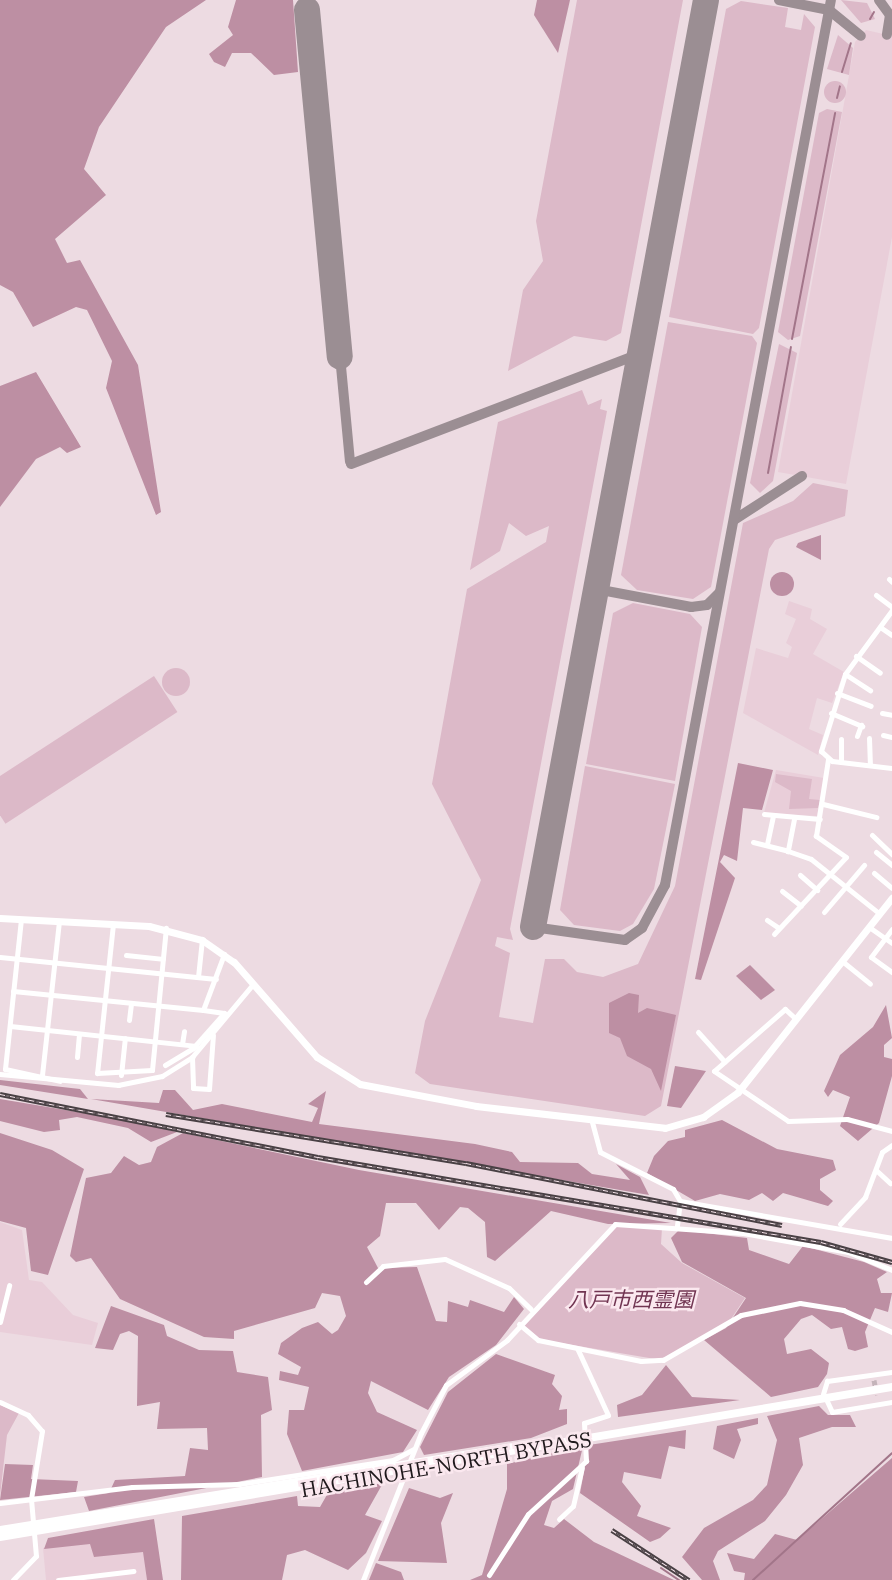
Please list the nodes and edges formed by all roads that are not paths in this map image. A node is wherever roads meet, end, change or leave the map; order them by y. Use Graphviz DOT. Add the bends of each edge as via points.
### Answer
graph roads {
  1 [pos="876,595"];
  2 [pos="892,609"];
  3 [pos="880,627"];
  4 [pos="892,635"];
  5 [pos="856,656"];
  6 [pos="880,673"];
  7 [pos="845,674"];
  8 [pos="870,690"];
  9 [pos="837,693"];
  10 [pos="871,706"];
  11 [pos="831,713"];
  12 [pos="882,713"];
  13 [pos="892,715"];
  14 [pos="883,734"];
  15 [pos="856,736"];
  16 [pos="892,737"];
  17 [pos="869,738"];
  18 [pos="841,739"];
  19 [pos="828,760"];
  20 [pos="841,762"];
  21 [pos="870,765"];
  22 [pos="892,768"];
  23 [pos="822,804"];
  24 [pos="764,814"];
  25 [pos="773,816"];
  26 [pos="876,817"];
  27 [pos="794,819"];
  28 [pos="820,819"];
  29 [pos="872,835"];
  30 [pos="753,842"];
  31 [pos="767,845"];
  32 [pos="788,851"];
  33 [pos="876,852"];
  34 [pos="892,854"];
  35 [pos="864,865"];
  36 [pos="892,865"];
  37 [pos="874,873"];
  38 [pos="800,875"];
  39 [pos="831,875"];
  40 [pos="846,885"];
  41 [pos="892,888"];
  42 [pos="817,890"];
  43 [pos="782,891"];
  44 [pos="892,898"];
  45 [pos="801,906"];
  46 [pos="824,912"];
  47 [pos="880,914"];
  48 [pos="0,918"];
  49 [pos="20,919"];
  50 [pos="767,920"];
  51 [pos="59,921"];
  52 [pos="113,924"];
  53 [pos="869,927"];
  54 [pos="166,928"];
  55 [pos="779,928"];
  56 [pos="892,929"];
  57 [pos="774,934"];
  58 [pos="885,938"];
  59 [pos="202,940"];
  60 [pos="892,943"];
  61 [pos="225,954"];
  62 [pos="126,955"];
  63 [pos="0,957"];
  64 [pos="17,958"];
  65 [pos="163,959"];
  66 [pos="842,961"];
  67 [pos="55,962"];
  68 [pos="108,967"];
  69 [pos="892,972"];
  70 [pos="162,973"];
  71 [pos="198,977"];
  72 [pos="216,979"];
  73 [pos="253,984"];
  74 [pos="870,984"];
  75 [pos="13,991"];
  76 [pos="51,995"];
  77 [pos="105,1000"];
  78 [pos="131,1003"];
  79 [pos="158,1006"];
  80 [pos="204,1010"];
  81 [pos="796,1019"];
  82 [pos="129,1020"];
  83 [pos="10,1026"];
  84 [pos="48,1030"];
  85 [pos="184,1031"];
  86 [pos="698,1032"];
  87 [pos="79,1034"];
  88 [pos="101,1035"];
  89 [pos="213,1035"];
  90 [pos="125,1038"];
  91 [pos="0,1041"];
  92 [pos="154,1041"];
  93 [pos="8,1042"];
  94 [pos="182,1044"];
  95 [pos="196,1046"];
  96 [pos="77,1057"];
  97 [pos="192,1057"];
  98 [pos="725,1062"];
  99 [pos="165,1065"];
  100 [pos="0,1074"];
  101 [pos="121,1074"];
  102 [pos="42,1076"];
  103 [pos="60,1081"];
  104 [pos="738,1092"];
  105 [pos="592,1122"];
  106 [pos="892,1131"];
  107 [pos="892,1145"];
  108 [pos="877,1171"];
  109 [pos="890,1183"];
  110 [pos="680,1201"];
  111 [pos="678,1224"];
  112 [pos="840,1224"];
  113 [pos="892,1238"];
  114 [pos="892,1270"];
  115 [pos="366,1282"];
  116 [pos="9,1285"];
  117 [pos="531,1309"];
  118 [pos="0,1322"];
  119 [pos="519,1324"];
  120 [pos="892,1332"];
  121 [pos="578,1349"];
  122 [pos="892,1372"];
  123 [pos="892,1385"];
  124 [pos="877,1395"];
  125 [pos="825,1397"];
  126 [pos="0,1402"];
  127 [pos="892,1402"];
  128 [pos="878,1403"];
  129 [pos="415,1449"];
  130 [pos="583,1465"];
  131 [pos="408,1468"];
  132 [pos="31,1499"];
  133 [pos="0,1503"];
  134 [pos="559,1519"];
  135 [pos="0,1530"];
  136 [pos="35,1530"];
  137 [pos="0,1537"];
  138 [pos="134,1572"];
  139 [pos="489,1575"];
  140 [pos="13,1580"];
  141 [pos="58,1580"];
  142 [pos="363,1580"];
  1 -- 2 [label="street"];
  2 -- 3 [label="street"];
  3 -- 4 [label="street"];
  3 -- 5 [label="street"];
  5 -- 6 [label="street"];
  5 -- 7 [label="street"];
  7 -- 8 [label="street"];
  7 -- 9 [label="street"];
  9 -- 10 [label="street"];
  9 -- 11 [label="street"];
  11 -- 15 [label="street" via="861,726"];
  11 -- 19 [label="street" via="821,751"];
  12 -- 13 [label="street"];
  14 -- 16 [label="street"];
  17 -- 21 [label="street"];
  18 -- 20 [label="street"];
  19 -- 20 [label="street"];
  19 -- 23 [label="street"];
  20 -- 21 [label="street"];
  21 -- 22 [label="street"];
  23 -- 26 [label="street"];
  23 -- 28 [label="street"];
  24 -- 25 [label="street"];
  25 -- 27 [label="street"];
  25 -- 31 [label="street"];
  27 -- 28 [label="street"];
  27 -- 32 [label="street"];
  28 -- 39 [label="street" via="816,836 846,857"];
  29 -- 34 [label="street"];
  30 -- 31 [label="street"];
  31 -- 32 [label="street"];
  32 -- 39 [label="street"];
  33 -- 36 [label="street"];
  35 -- 40 [label="street"];
  37 -- 41 [label="street"];
  38 -- 42 [label="street"];
  39 -- 40 [label="street"];
  39 -- 42 [label="street"];
  40 -- 46 [label="street"];
  40 -- 47 [label="street"];
  42 -- 45 [label="street"];
  43 -- 45 [label="street"];
  44 -- 47 [label="main road"];
  45 -- 55 [label="street"];
  47 -- 53 [label="main road"];
  48 -- 49 [label="main road"];
  49 -- 51 [label="main road"];
  49 -- 64 [label="street"];
  50 -- 55 [label="street"];
  51 -- 52 [label="main road"];
  51 -- 67 [label="street"];
  52 -- 54 [label="main road"];
  52 -- 68 [label="street"];
  53 -- 58 [label="street"];
  53 -- 66 [label="main road"];
  54 -- 59 [label="main road"];
  54 -- 65 [label="street"];
  55 -- 57 [label="street"];
  56 -- 58 [label="street"];
  58 -- 60 [label="street"];
  58 -- 69 [label="street" via="871,957"];
  59 -- 61 [label="main road"];
  59 -- 71 [label="street"];
  61 -- 72 [label="street"];
  61 -- 73 [label="main road"];
  62 -- 65 [label="street"];
  63 -- 64 [label="street"];
  64 -- 67 [label="street"];
  64 -- 75 [label="street"];
  65 -- 70 [label="street"];
  66 -- 74 [label="street"];
  66 -- 81 [label="main road"];
  67 -- 68 [label="street"];
  67 -- 76 [label="street"];
  68 -- 70 [label="street"];
  68 -- 77 [label="street"];
  70 -- 71 [label="street"];
  70 -- 79 [label="street"];
  71 -- 72 [label="street"];
  72 -- 80 [label="street"];
  73 -- 89 [label="street"];
  73 -- 105 [label="main road" via="317,1057 360,1083"];
  75 -- 76 [label="street"];
  75 -- 83 [label="street"];
  76 -- 77 [label="street"];
  76 -- 84 [label="street"];
  77 -- 78 [label="street"];
  77 -- 88 [label="street"];
  78 -- 79 [label="street"];
  78 -- 82 [label="street"];
  79 -- 80 [label="street"];
  79 -- 92 [label="street"];
  80 -- 95 [label="street" via="224,1013"];
  81 -- 98 [label="street" via="785,1009"];
  81 -- 104 [label="main road"];
  83 -- 84 [label="street"];
  83 -- 93 [label="street"];
  84 -- 87 [label="street"];
  84 -- 102 [label="street"];
  85 -- 94 [label="street"];
  86 -- 98 [label="street"];
  87 -- 88 [label="street"];
  87 -- 96 [label="street"];
  88 -- 90 [label="street"];
  88 -- 101 [label="street" via="97,1073"];
  89 -- 97 [label="street"];
  89 -- 97 [label="street" via="209,1089 193,1088"];
  90 -- 92 [label="street"];
  90 -- 101 [label="street"];
  91 -- 93 [label="street"];
  92 -- 94 [label="street"];
  92 -- 101 [label="street" via="152,1070"];
  93 -- 102 [label="street" via="6,1070"];
  94 -- 95 [label="street"];
  95 -- 99 [label="street"];
  97 -- 103 [label="street" via="148,1081"];
  98 -- 104 [label="street" via="714,1071"];
  100 -- 103 [label="street"];
  102 -- 103 [label="street"];
  104 -- 105 [label="main road" via="703,1117 666,1128"];
  104 -- 106 [label="street" via="788,1121 847,1119"];
  105 -- 110 [label="street" via="600,1152 667,1185"];
  107 -- 108 [label="street" via="882,1152"];
  108 -- 109 [label="street"];
  108 -- 112 [label="street" via="865,1197"];
  110 -- 111 [label="street"];
  110 -- 112 [label="street"];
  111 -- 114 [label="street" via="820,1246"];
  111 -- 117 [label="street" via="615,1224"];
  112 -- 113 [label="street"];
  115 -- 117 [label="street" via="383,1266 446,1259 509,1288"];
  116 -- 118 [label="street"];
  117 -- 119 [label="street"];
  119 -- 121 [label="street" via="537,1340"];
  119 -- 129 [label="street" via="446,1385"];
  120 -- 121 [label="street" via="843,1310 800,1303 741,1315 661,1361"];
  121 -- 130 [label="street" via="608,1412 584,1426 588,1453"];
  122 -- 125 [label="street" via="827,1381"];
  123 -- 125 [label="highway, HACHINOHE-NORTH BYPASS"];
  124 -- 128 [label="street"];
  125 -- 128 [label="street" via="832,1412"];
  125 -- 131 [label="highway, HACHINOHE-NORTH BYPASS"];
  126 -- 132 [label="street" via="28,1415 42,1431"];
  127 -- 128 [label="street"];
  129 -- 131 [label="street"];
  129 -- 132 [label="street" via="393,1460 239,1484"];
  130 -- 134 [label="street" via="573,1506"];
  130 -- 139 [label="street" via="528,1514"];
  131 -- 136 [label="highway, HACHINOHE-NORTH BYPASS"];
  131 -- 142 [label="street"];
  132 -- 133 [label="street"];
  132 -- 136 [label="street"];
  135 -- 136 [label="highway, HACHINOHE-NORTH BYPASS"];
  136 -- 137 [label="highway, HACHINOHE-NORTH BYPASS"];
  136 -- 140 [label="street" via="32,1566"];
  138 -- 141 [label="street"];
}
